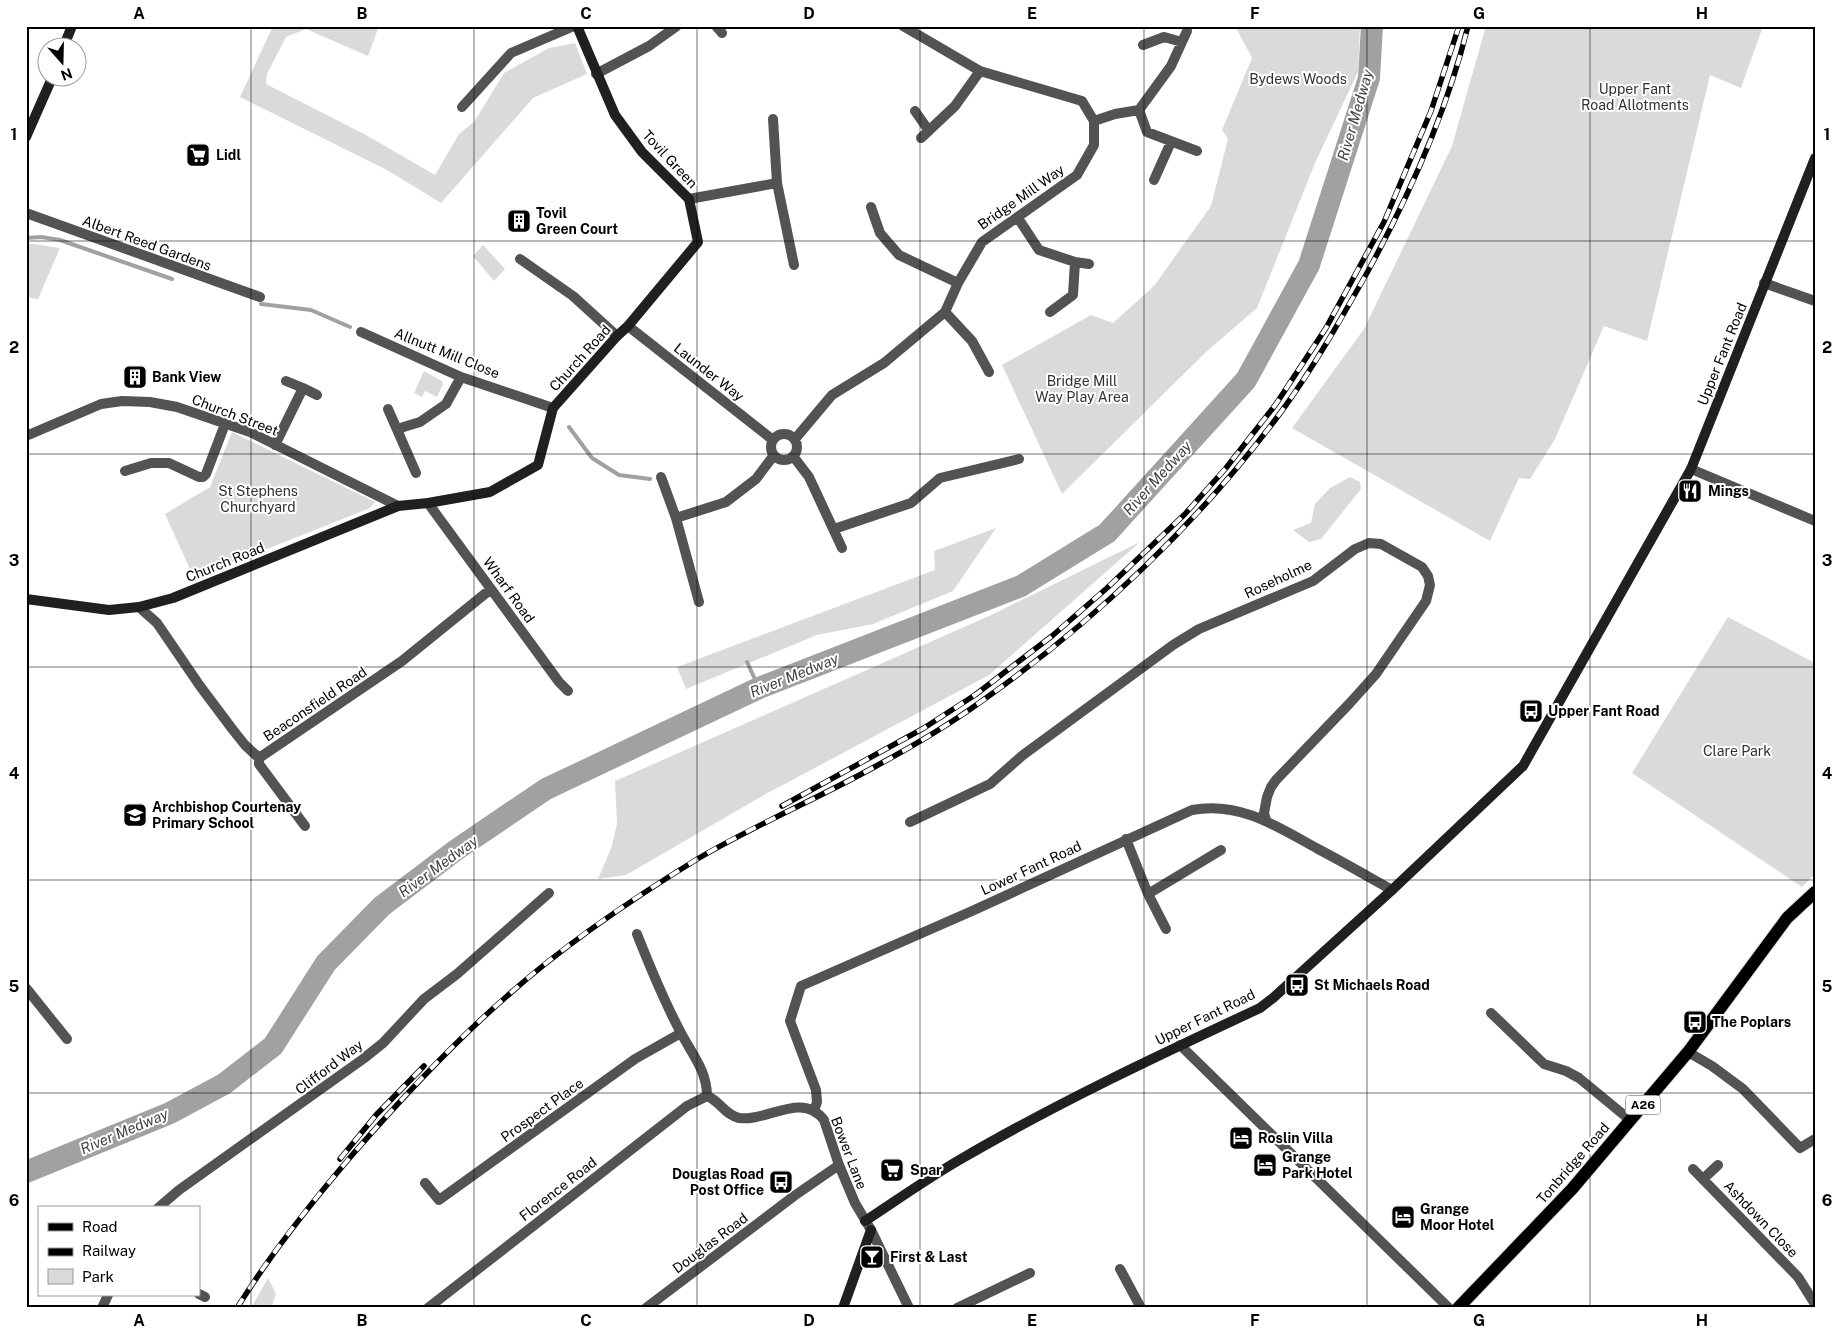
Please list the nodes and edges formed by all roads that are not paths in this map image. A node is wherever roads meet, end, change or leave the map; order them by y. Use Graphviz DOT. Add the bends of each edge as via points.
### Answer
graph roads {
  1 [pos="72,26"];
  2 [pos="576,26"];
  3 [pos="677,26"];
  4 [pos="903,26"];
  5 [pos="1187,31"];
  6 [pos="68,38"];
  7 [pos="1182,42"];
  8 [pos="1143,45"];
  9 [pos="980,71"];
  10 [pos="596,74"];
  11 [pos="48,88"];
  12 [pos="462,107"];
  13 [pos="1138,110"];
  14 [pos="915,111"];
  15 [pos="773,119"];
  16 [pos="1094,121"];
  17 [pos="929,131"];
  18 [pos="26,137"];
  19 [pos="921,138"];
  20 [pos="1171,142"];
  21 [pos="1197,151"];
  22 [pos="1815,158"];
  23 [pos="1154,180"];
  24 [pos="777,183"];
  25 [pos="689,199"];
  26 [pos="871,207"];
  27 [pos="26,213"];
  28 [pos="1018,218"];
  29 [pos="520,259"];
  30 [pos="1075,262"];
  31 [pos="1089,264"];
  32 [pos="794,265"];
  33 [pos="958,283"];
  34 [pos="1764,283"];
  35 [pos="260,297"];
  36 [pos="1815,302"];
  37 [pos="945,312"];
  38 [pos="1050,312"];
  39 [pos="628,326"];
  40 [pos="361,332"];
  41 [pos="617,336"];
  42 [pos="988,372"];
  43 [pos="461,377"];
  44 [pos="286,381"];
  45 [pos="303,388"];
  46 [pos="317,395"];
  47 [pos="553,408"];
  48 [pos="388,409"];
  49 [pos="225,424"];
  50 [pos="396,429"];
  51 [pos="26,436"];
  52 [pos="795,439"];
  53 [pos="773,440"];
  54 [pos="275,445"];
  55 [pos="774,455"];
  56 [pos="793,456"];
  57 [pos="1019,459"];
  58 [pos="1691,469"];
  59 [pos="125,471"];
  60 [pos="416,474"];
  61 [pos="661,477"];
  62 [pos="428,504"];
  63 [pos="398,506"];
  64 [pos="676,518"];
  65 [pos="1815,520"];
  66 [pos="834,529"];
  67 [pos="842,548"];
  68 [pos="491,589"];
  69 [pos="26,599"];
  70 [pos="699,602"];
  71 [pos="139,607"];
  72 [pos="568,691"];
  73 [pos="259,758"];
  74 [pos="1266,820"];
  75 [pos="910,822"];
  76 [pos="305,826"];
  77 [pos="1126,839"];
  78 [pos="1221,850"];
  79 [pos="1392,890"];
  80 [pos="1815,892"];
  81 [pos="549,893"];
  82 [pos="1148,894"];
  83 [pos="1166,929"];
  84 [pos="637,934"];
  85 [pos="26,988"];
  86 [pos="1491,1013"];
  87 [pos="681,1033"];
  88 [pos="67,1039"];
  89 [pos="1180,1046"];
  90 [pos="1688,1052"];
  91 [pos="707,1096"];
  92 [pos="814,1111"];
  93 [pos="1630,1120"];
  94 [pos="1815,1139"];
  95 [pos="839,1165"];
  96 [pos="1718,1165"];
  97 [pos="1693,1169"];
  98 [pos="1704,1179"];
  99 [pos="425,1184"];
  100 [pos="160,1206"];
  101 [pos="868,1226"];
  102 [pos="1120,1269"];
  103 [pos="1030,1273"];
  104 [pos="108,1296"];
  105 [pos="1815,1304"];
  106 [pos="102,1308"];
  107 [pos="428,1308"];
  108 [pos="646,1308"];
  109 [pos="843,1308"];
  110 [pos="909,1308"];
  111 [pos="957,1308"];
  112 [pos="1141,1308"];
  113 [pos="1449,1308"];
  114 [pos="1458,1308"];
  1 -- 6 [label="street"];
  2 -- 10 [label="street, Tovil Green"];
  2 -- 12 [label="street" via="511,53"];
  3 -- 10 [label="street" via="649,46"];
  4 -- 9 [label="street"];
  5 -- 7 [label="street"];
  7 -- 8 [label="street" via="1164,37"];
  7 -- 13 [label="street" via="1171,66"];
  9 -- 16 [label="street" via="1082,101"];
  9 -- 17 [label="street" via="955,106"];
  10 -- 25 [label="street, Tovil Green" via="615,115 642,152"];
  11 -- 18 [label="street"];
  13 -- 16 [label="street"];
  13 -- 20 [label="street" via="1147,132"];
  14 -- 17 [label="street"];
  15 -- 24 [label="street"];
  16 -- 28 [label="street, Bridge Mill Way" via="1094,145 1077,175"];
  17 -- 19 [label="street"];
  20 -- 21 [label="street"];
  20 -- 23 [label="street"];
  22 -- 34 [label="street, Upper Fant Road"];
  24 -- 25 [label="street"];
  24 -- 32 [label="street"];
  25 -- 39 [label="street, Tovil Green" via="698,242"];
  26 -- 33 [label="street" via="880,233 899,254"];
  27 -- 35 [label="street, Albert Reed Gardens"];
  28 -- 30 [label="street" via="1040,250"];
  28 -- 33 [label="street, Bridge Mill Way" via="982,242"];
  29 -- 41 [label="street" via="573,296"];
  30 -- 31 [label="street"];
  30 -- 38 [label="street" via="1073,295"];
  33 -- 37 [label="street, Bridge Mill Way"];
  34 -- 36 [label="street"];
  34 -- 58 [label="street, Upper Fant Road"];
  37 -- 42 [label="street" via="972,341"];
  37 -- 52 [label="street, Bridge Mill Way" via="884,363 832,395"];
  39 -- 41 [label="street, Church Road"];
  39 -- 53 [label="street, Launder Way"];
  40 -- 43 [label="street, Allnutt Mill Close"];
  41 -- 47 [label="street, Church Road"];
  43 -- 47 [label="street, Allnutt Mill Close"];
  43 -- 50 [label="street" via="446,404 420,422"];
  44 -- 45 [label="street"];
  45 -- 46 [label="street"];
  45 -- 54 [label="street"];
  47 -- 62 [label="street, Church Road" via="538,465 490,492"];
  48 -- 50 [label="street"];
  49 -- 51 [label="street, Church Street" via="177,407 122,401 101,404"];
  49 -- 54 [label="street, Church Street"];
  49 -- 59 [label="street" via="203,477 170,463 151,463"];
  50 -- 60 [label="street"];
  52 -- 53 [label="street" via="783,434"];
  52 -- 56 [label="street" via="797,448"];
  53 -- 55 [label="street" via="771,448"];
  54 -- 63 [label="street, Church Street"];
  55 -- 56 [label="street" via="781,460"];
  55 -- 64 [label="street" via="756,479 726,502"];
  56 -- 66 [label="street" via="809,477"];
  57 -- 66 [label="street" via="940,478 911,502"];
  58 -- 65 [label="street"];
  58 -- 79 [label="street, Upper Fant Road" via="1523,766"];
  61 -- 64 [label="street"];
  62 -- 63 [label="street, Church Road"];
  62 -- 68 [label="street, Wharf Road"];
  63 -- 71 [label="street, Church Road" via="173,598"];
  64 -- 70 [label="street"];
  66 -- 67 [label="street"];
  68 -- 72 [label="street, Wharf Road"];
  68 -- 73 [label="street, Beaconsfield Road" via="402,661"];
  69 -- 71 [label="street, Church Road" via="109,610"];
  71 -- 73 [label="street, Beaconsfield Road" via="158,623 200,686 245,745"];
  73 -- 76 [label="street" via="259,764"];
  74 -- 75 [label="street, Roseholme" via="1267,797 1276,780 1376,674 1426,601 1430,585 1422,568 1381,544 1355,549 1313,581 1199,629 1023,755 990,784"];
  74 -- 77 [label="street, Lower Fant Road" via="1244,812 1203,808"];
  74 -- 79 [label="street, Lower Fant Road"];
  77 -- 82 [label="street"];
  77 -- 92 [label="street, Lower Fant Road" via="801,986 790,1021 816,1090"];
  78 -- 82 [label="street"];
  79 -- 89 [label="street, Upper Fant Road" via="1260,1008"];
  80 -- 90 [label="main road, Tonbridge Road / A26" via="1787,918"];
  81 -- 100 [label="street, Clifford Way" via="424,999 383,1043"];
  82 -- 83 [label="street"];
  84 -- 87 [label="street"];
  85 -- 88 [label="street"];
  86 -- 93 [label="street" via="1544,1064 1579,1078"];
  87 -- 91 [label="street" via="700,1065 707,1084"];
  87 -- 99 [label="street, Prospect Place" via="635,1059 439,1200"];
  89 -- 101 [label="street, Upper Fant Road" via="961,1159"];
  89 -- 113 [label="street"];
  90 -- 93 [label="main road, Tonbridge Road / A26"];
  90 -- 94 [label="street" via="1743,1089 1800,1148"];
  91 -- 92 [label="street, Bower Lane" via="729,1114 740,1118 786,1108 801,1107"];
  91 -- 107 [label="street, Florence Road" via="687,1106"];
  92 -- 95 [label="street, Bower Lane" via="824,1120"];
  93 -- 114 [label="main road, Tonbridge Road / A26" via="1572,1189"];
  95 -- 101 [label="street, Bower Lane" via="854,1203"];
  95 -- 108 [label="street, Douglas Road"];
  96 -- 98 [label="street, Ashdown Close"];
  97 -- 98 [label="street, Ashdown Close"];
  98 -- 105 [label="street, Ashdown Close" via="1798,1277"];
  101 -- 109 [label="street"];
  101 -- 110 [label="street, Bower Lane"];
  102 -- 112 [label="street"];
  103 -- 111 [label="street"];
  104 -- 106 [label="street"];
}
